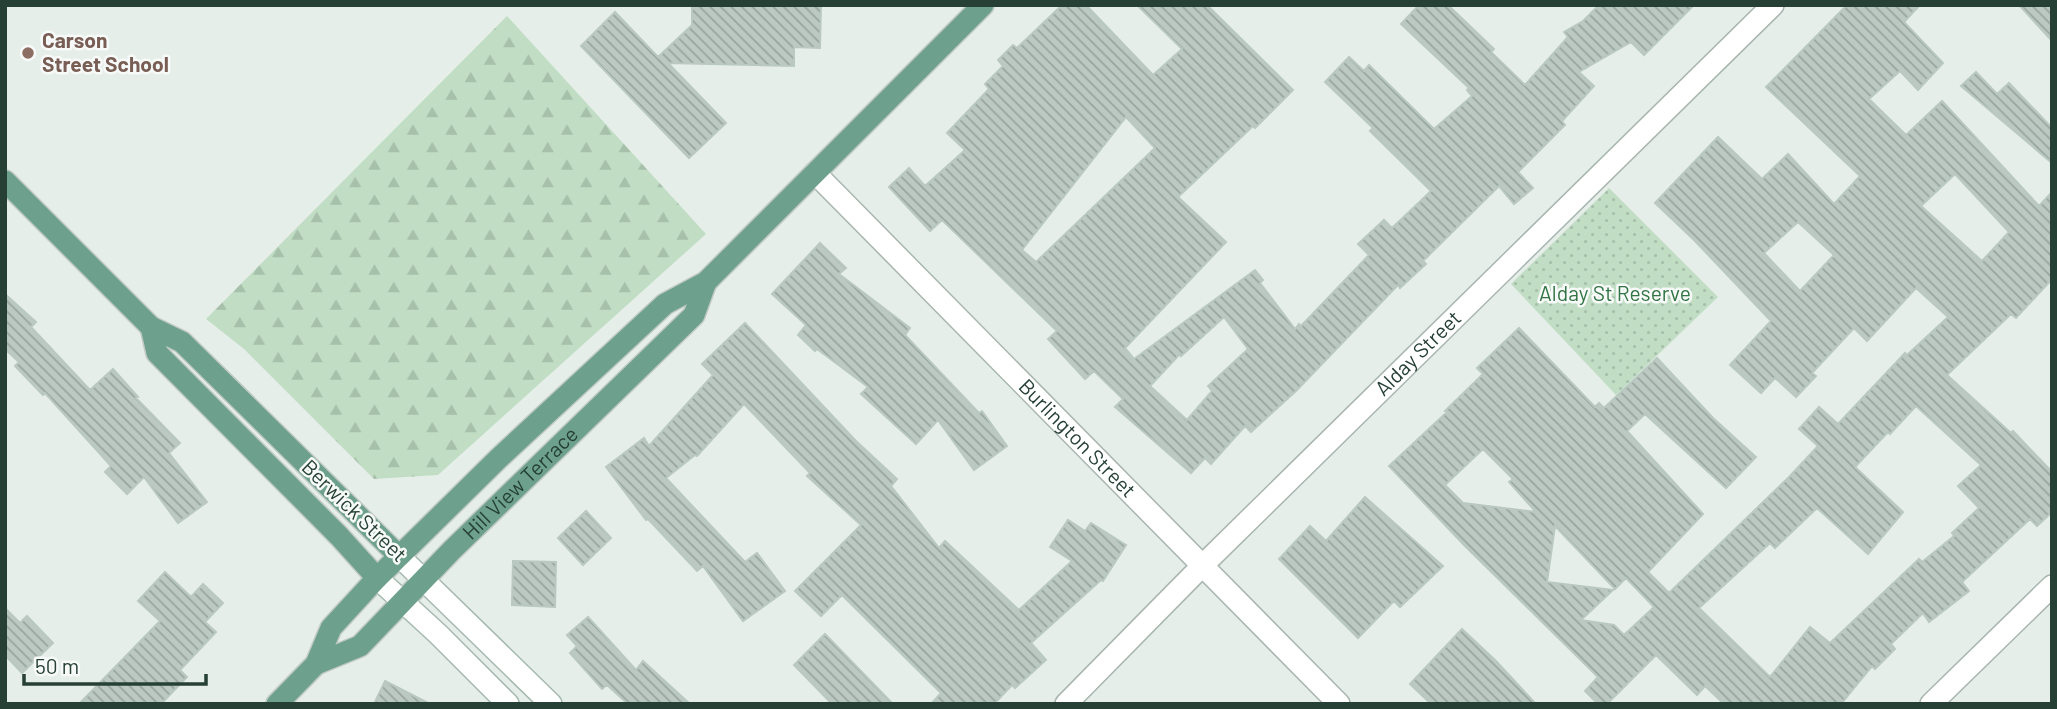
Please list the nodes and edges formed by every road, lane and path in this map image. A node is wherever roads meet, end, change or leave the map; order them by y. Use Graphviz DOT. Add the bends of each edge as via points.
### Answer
graph roads {
  1 [pos="983,5"];
  2 [pos="1773,5"];
  3 [pos="815,173"];
  4 [pos="5,181"];
  5 [pos="706,282"];
  6 [pos="151,327"];
  7 [pos="399,556"];
  8 [pos="1203,565"];
  9 [pos="377,578"];
  10 [pos="424,579"];
  11 [pos="2052,586"];
  12 [pos="402,601"];
  13 [pos="316,664"];
  14 [pos="277,704"];
  15 [pos="508,704"];
  16 [pos="551,704"];
  17 [pos="1066,704"];
  18 [pos="1339,704"];
  19 [pos="1931,704"];
  1 -- 3 [label="main road, Hill View Terrace"];
  2 -- 8 [label="street, Alday Street"];
  3 -- 5 [label="main road, Hill View Terrace"];
  3 -- 8 [label="street, Burlington Street"];
  4 -- 6 [label="main road, Berwick Street"];
  5 -- 7 [label="main road, Hill View Terrace" via="666,304"];
  5 -- 10 [label="main road, Hill View Terrace" via="694,315"];
  6 -- 7 [label="main road, Berwick Street" via="182,342"];
  6 -- 9 [label="main road, Berwick Street" via="157,353"];
  7 -- 9 [label="main road, Hill View Terrace"];
  7 -- 10 [label="street, Berwick Street"];
  8 -- 17 [label="street, Alday Street"];
  8 -- 18 [label="street, Burlington Street"];
  9 -- 12 [label="street, Berwick Street"];
  9 -- 13 [label="main road, Hill View Terrace" via="331,628"];
  10 -- 12 [label="main road, Hill View Terrace"];
  10 -- 16 [label="street, Berwick Street"];
  11 -- 19 [label="street"];
  12 -- 13 [label="main road, Hill View Terrace" via="360,646"];
  12 -- 15 [label="street, Berwick Street"];
  13 -- 14 [label="main road, Hill View Terrace"];
}
